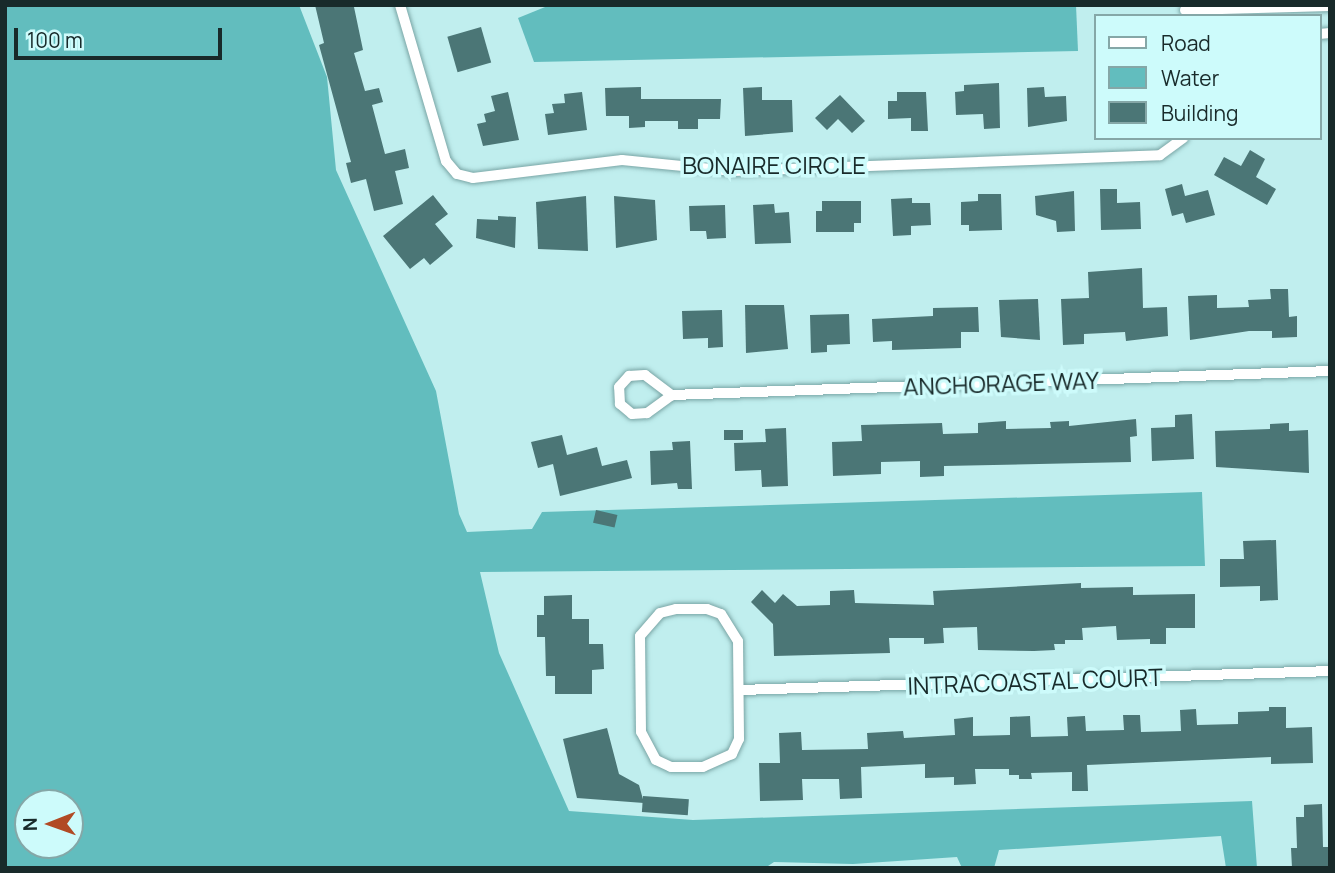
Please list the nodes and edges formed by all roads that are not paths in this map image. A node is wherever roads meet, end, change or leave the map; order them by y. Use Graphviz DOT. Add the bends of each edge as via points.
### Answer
graph roads {
  1 [pos="400,5"];
  2 [pos="1330,6"];
  3 [pos="1185,10"];
  4 [pos="1180,140"];
  5 [pos="1330,370"];
  6 [pos="672,395"];
  7 [pos="1330,671"];
  8 [pos="740,690"];
  1 -- 4 [label="street, BONAIRE CIRCLE" via="446,161 457,174 473,178 622,160 733,171 1160,155"];
  2 -- 3 [label="street"];
  5 -- 6 [label="street, ANCHORAGE WAY"];
  6 -- 6 [label="street, ANCHORAGE WAY" via="645,374 629,376 619,387 620,404 632,414 647,413"];
  7 -- 8 [label="street, INTRACOASTAL COURT"];
  8 -- 8 [label="street" via="738,641 721,614 676,608 648,622 639,651 641,732 656,760 671,767 703,767 732,754 739,739"];
}
